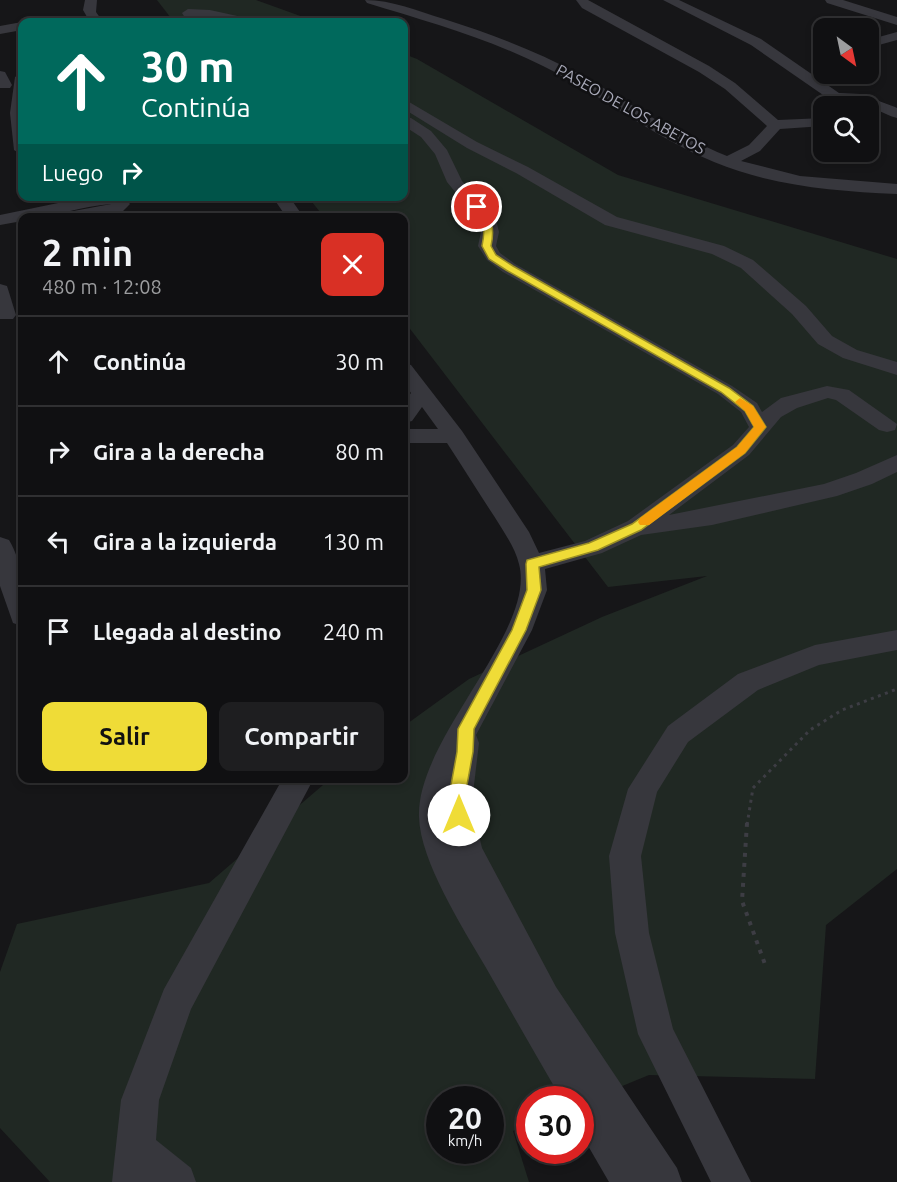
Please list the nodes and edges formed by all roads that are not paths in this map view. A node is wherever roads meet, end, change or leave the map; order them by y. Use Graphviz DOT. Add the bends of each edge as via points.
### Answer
graph roads {
  1 [pos="91,0"];
  2 [pos="371,0"];
  3 [pos="669,0"];
  4 [pos="831,0"];
  5 [pos="855,0"];
  6 [pos="582,1"];
  7 [pos="890,9"];
  8 [pos="188,13"];
  9 [pos="93,18"];
  10 [pos="228,18"];
  11 [pos="897,21"];
  12 [pos="18,24"];
  13 [pos="0,30"];
  14 [pos="897,36"];
  15 [pos="879,42"];
  16 [pos="18,95"];
  17 [pos="824,96"];
  18 [pos="408,105"];
  19 [pos="879,105"];
  20 [pos="897,114"];
  21 [pos="408,122"];
  22 [pos="813,123"];
  23 [pos="775,125"];
  24 [pos="18,130"];
  25 [pos="728,161"];
  26 [pos="897,189"];
  27 [pos="88,201"];
  28 [pos="48,213"];
  29 [pos="18,218"];
  30 [pos="0,220"];
  31 [pos="18,226"];
  32 [pos="0,228"];
  33 [pos="0,290"];
  34 [pos="14,320"];
  35 [pos="897,369"];
  36 [pos="408,387"];
  37 [pos="412,405"];
  38 [pos="887,425"];
  39 [pos="760,427"];
  40 [pos="408,436"];
  41 [pos="454,436"];
  42 [pos="897,462"];
  43 [pos="637,527"];
  44 [pos="0,546"];
  45 [pos="532,564"];
  46 [pos="18,603"];
  47 [pos="897,640"];
  48 [pos="466,729"];
  49 [pos="296,783"];
  50 [pos="134,1166"];
  51 [pos="177,1182"];
  52 [pos="631,1182"];
  53 [pos="663,1182"];
  54 [pos="732,1182"];
  1 -- 9 [label="street" via="89,13"];
  2 -- 25 [label="street, PASEO DE LOS ABETOS" via="522,51"];
  3 -- 17 [label="street" via="756,42"];
  4 -- 11 [label="street"];
  5 -- 7 [label="street"];
  6 -- 23 [label="street" via="704,69"];
  8 -- 10 [label="street"];
  12 -- 13 [label="street"];
  14 -- 15 [label="street"];
  16 -- 24 [label="street"];
  18 -- 35 [label="street" via="611,221 718,250 747,264 799,310 825,340 850,354"];
  19 -- 20 [label="street"];
  21 -- 39 [label="street" via="426,134 442,153 455,182 487,219 487,246 493,256 725,390 749,408"];
  22 -- 23 [label="street"];
  23 -- 25 [label="street" via="752,152"];
  25 -- 26 [label="street, PASEO DE LOS ABETOS" via="789,179"];
  27 -- 28 [label="street"];
  29 -- 30 [label="street"];
  31 -- 32 [label="street"];
  33 -- 34 [label="street"];
  36 -- 37 [label="street"];
  37 -- 41 [label="street"];
  38 -- 39 [label="street" via="849,397 827,392 789,402"];
  39 -- 43 [label="street" via="741,450"];
  40 -- 41 [label="street"];
  41 -- 45 [label="street" via="520,538"];
  42 -- 43 [label="street" via="879,473 823,493 675,525"];
  43 -- 45 [label="street" via="593,547"];
  44 -- 46 [label="street"];
  45 -- 48 [label="street" via="534,590 519,630"];
  47 -- 54 [label="street" via="815,655 748,682 678,734 643,789 626,856 632,933 656,1034"];
  48 -- 52 [label="street" via="439,782 434,817 443,854 462,896"];
  48 -- 53 [label="street" via="459,815 467,851 544,999"];
  49 -- 50 [label="street" via="176,1001 140,1100"];
  50 -- 51 [label="street"];
}
